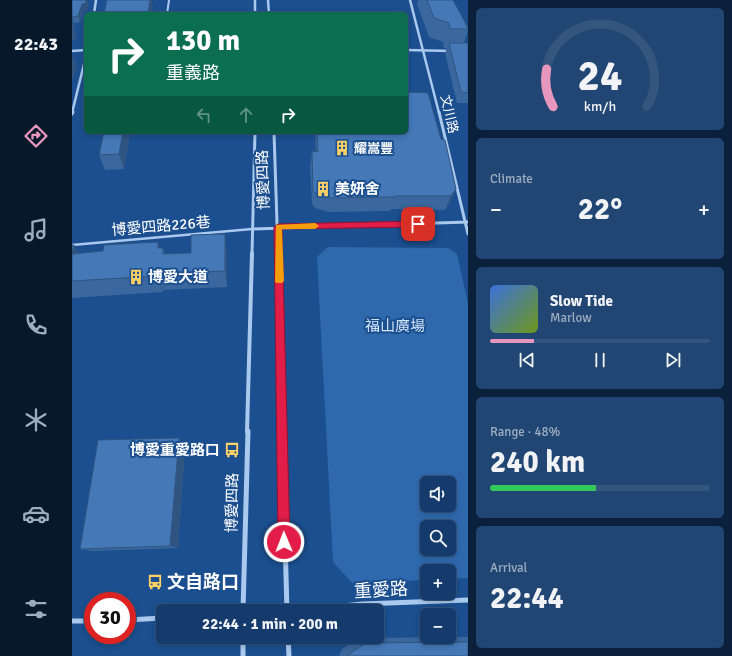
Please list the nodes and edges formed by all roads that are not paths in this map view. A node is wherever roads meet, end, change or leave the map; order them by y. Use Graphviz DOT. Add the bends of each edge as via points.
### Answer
graph roads {
  1 [pos="96,0"];
  2 [pos="169,0"];
  3 [pos="255,0"];
  4 [pos="268,0"];
  5 [pos="410,0"];
  6 [pos="94,12"];
  7 [pos="167,12"];
  8 [pos="255,12"];
  9 [pos="269,12"];
  10 [pos="84,50"];
  11 [pos="408,50"];
  12 [pos="425,50"];
  13 [pos="72,51"];
  14 [pos="454,51"];
  15 [pos="84,64"];
  16 [pos="72,114"];
  17 [pos="255,134"];
  18 [pos="274,134"];
  19 [pos="467,222"];
  20 [pos="278,227"];
  21 [pos="252,229"];
  22 [pos="468,234"];
  23 [pos="72,245"];
  24 [pos="468,600"];
  25 [pos="242,604"];
  26 [pos="287,604"];
  27 [pos="362,604"];
  28 [pos="156,618"];
  29 [pos="136,620"];
  30 [pos="72,621"];
  31 [pos="84,621"];
  32 [pos="243,644"];
  33 [pos="288,644"];
  34 [pos="243,656"];
  35 [pos="289,656"];
  1 -- 6 [label="street"];
  2 -- 7 [label="lane"];
  3 -- 8 [label="street"];
  4 -- 9 [label="street"];
  5 -- 12 [label="street, 文川路"];
  10 -- 13 [label="street"];
  11 -- 12 [label="street"];
  12 -- 14 [label="street"];
  12 -- 19 [label="street, 文川路"];
  15 -- 16 [label="street"];
  17 -- 21 [label="street, 博愛四路"];
  18 -- 20 [label="street, 博愛四路"];
  19 -- 20 [label="street"];
  19 -- 22 [label="street, 文川路"];
  20 -- 21 [label="street"];
  20 -- 26 [label="street, 博愛四路"];
  21 -- 23 [label="lane, 博愛四路226巷"];
  21 -- 25 [label="street, 博愛四路"];
  24 -- 27 [label="street, 重愛路"];
  28 -- 29 [label="street"];
  30 -- 31 [label="street"];
  32 -- 34 [label="street"];
  33 -- 35 [label="street"];
}
